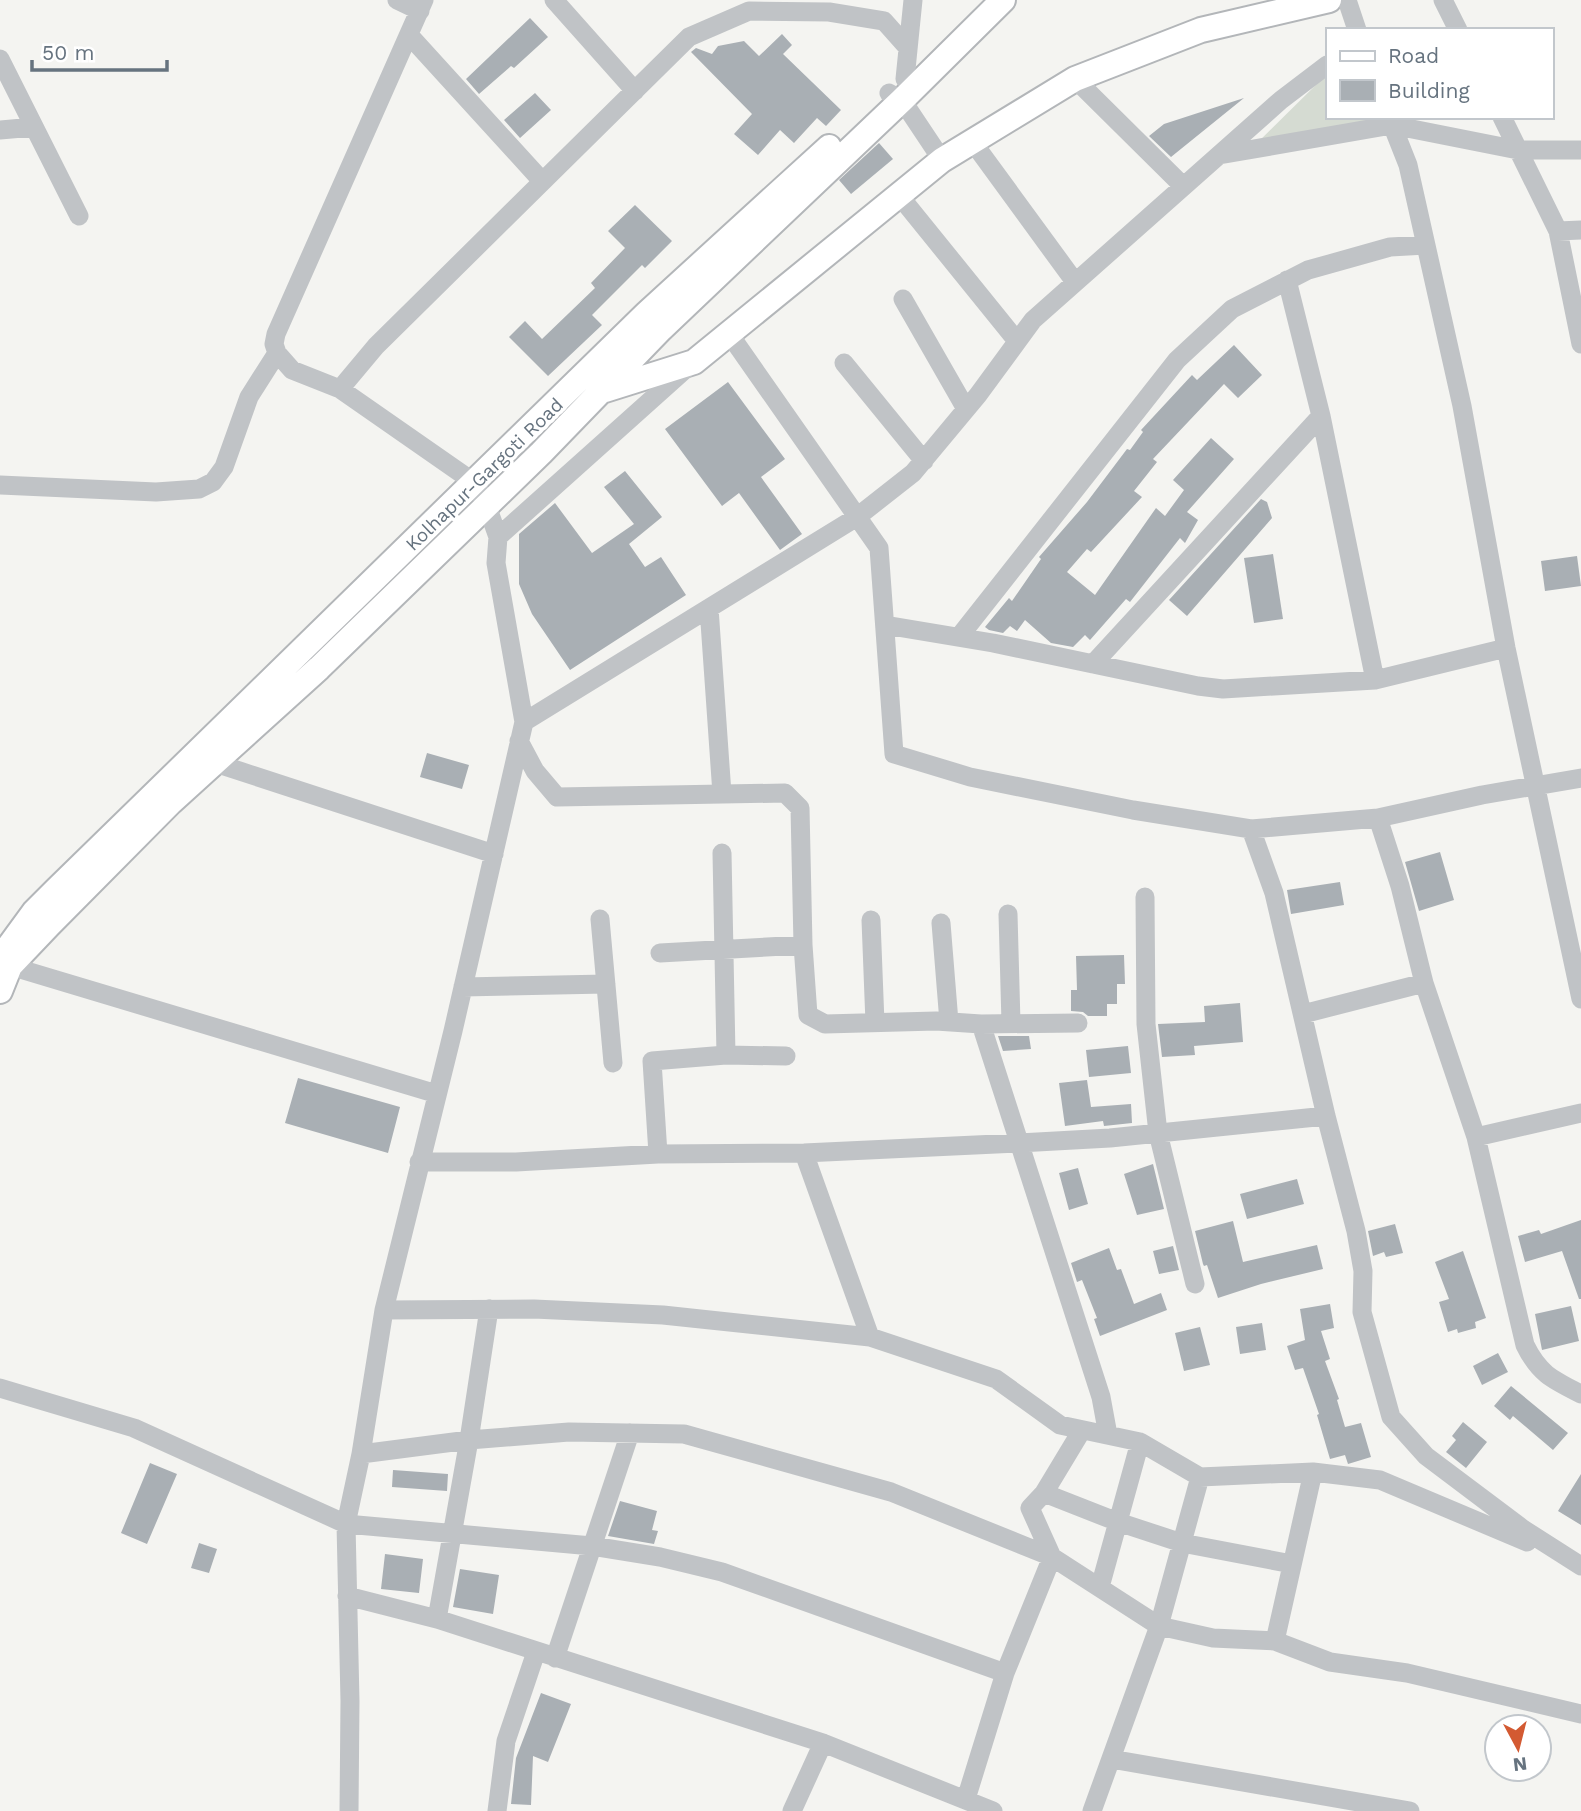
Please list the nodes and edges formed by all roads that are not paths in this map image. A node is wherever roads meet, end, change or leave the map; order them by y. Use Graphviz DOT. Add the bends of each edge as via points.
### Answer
graph roads {
  1 [pos="397,0"];
  2 [pos="554,0"];
  3 [pos="913,0"];
  4 [pos="979,0"];
  5 [pos="1003,0"];
  6 [pos="1329,0"];
  7 [pos="1347,0"];
  8 [pos="1443,0"];
  9 [pos="422,5"];
  10 [pos="1356,28"];
  11 [pos="1457,28"];
  12 [pos="409,35"];
  13 [pos="908,48"];
  14 [pos="0,59"];
  15 [pos="1326,66"];
  16 [pos="1075,79"];
  17 [pos="635,91"];
  18 [pos="899,91"];
  19 [pos="1503,119"];
  20 [pos="1390,121"];
  21 [pos="34,127"];
  22 [pos="0,130"];
  23 [pos="972,141"];
  24 [pos="1518,150"];
  25 [pos="1581,150"];
  26 [pos="1217,155"];
  27 [pos="942,160"];
  28 [pos="542,181"];
  29 [pos="1183,186"];
  30 [pos="898,194"];
  31 [pos="79,216"];
  32 [pos="1581,230"];
  33 [pos="1558,231"];
  34 [pos="1426,244"];
  35 [pos="1287,281"];
  36 [pos="1075,282"];
  37 [pos="903,299"];
  38 [pos="730,334"];
  39 [pos="1017,341"];
  40 [pos="1581,344"];
  41 [pos="276,354"];
  42 [pos="694,362"];
  43 [pos="845,363"];
  44 [pos="340,389"];
  45 [pos="601,392"];
  46 [pos="966,409"];
  47 [pos="1321,416"];
  48 [pos="924,461"];
  49 [pos="475,482"];
  50 [pos="0,485"];
  51 [pos="487,506"];
  52 [pos="857,517"];
  53 [pos="498,537"];
  54 [pos="709,608"];
  55 [pos="885,625"];
  56 [pos="959,637"];
  57 [pos="1506,648"];
  58 [pos="1093,664"];
  59 [pos="1375,680"];
  60 [pos="522,732"];
  61 [pos="215,763"];
  62 [pos="1581,778"];
  63 [pos="1534,787"];
  64 [pos="723,794"];
  65 [pos="1378,818"];
  66 [pos="1251,829"];
  67 [pos="722,853"];
  68 [pos="494,854"];
  69 [pos="1145,897"];
  70 [pos="1008,914"];
  71 [pos="600,919"];
  72 [pos="871,920"];
  73 [pos="941,923"];
  74 [pos="803,945"];
  75 [pos="724,950"];
  76 [pos="660,953"];
  77 [pos="5,963"];
  78 [pos="606,984"];
  79 [pos="1424,984"];
  80 [pos="463,986"];
  81 [pos="0,991"];
  82 [pos="1581,999"];
  83 [pos="1303,1014"];
  84 [pos="949,1022"];
  85 [pos="875,1023"];
  86 [pos="1011,1023"];
  87 [pos="1078,1023"];
  88 [pos="981,1024"];
  89 [pos="726,1055"];
  90 [pos="786,1056"];
  91 [pos="613,1063"];
  92 [pos="436,1094"];
  93 [pos="1581,1114"];
  94 [pos="1326,1116"];
  95 [pos="1158,1133"];
  96 [pos="1476,1137"];
  97 [pos="1019,1143"];
  98 [pos="804,1153"];
  99 [pos="658,1154"];
  100 [pos="419,1162"];
  101 [pos="1195,1284"];
  102 [pos="489,1309"];
  103 [pos="384,1310"];
  104 [pos="870,1337"];
  105 [pos="0,1388"];
  106 [pos="1581,1394"];
  107 [pos="1082,1430"];
  108 [pos="630,1433"];
  109 [pos="1108,1435"];
  110 [pos="469,1440"];
  111 [pos="1140,1442"];
  112 [pos="361,1454"];
  113 [pos="1313,1472"];
  114 [pos="1200,1477"];
  115 [pos="1044,1493"];
  116 [pos="1118,1522"];
  117 [pos="346,1524"];
  118 [pos="452,1534"];
  119 [pos="1182,1543"];
  120 [pos="592,1546"];
  121 [pos="1052,1557"];
  122 [pos="1292,1563"];
  123 [pos="1581,1567"];
  124 [pos="1100,1587"];
  125 [pos="347,1596"];
  126 [pos="437,1619"];
  127 [pos="1159,1626"];
  128 [pos="1275,1641"];
  129 [pos="536,1652"];
  130 [pos="555,1658"];
  131 [pos="1005,1673"];
  132 [pos="1581,1714"];
  133 [pos="823,1743"];
  134 [pos="1111,1759"];
  135 [pos="966,1799"];
  136 [pos="349,1811"];
  137 [pos="497,1811"];
  138 [pos="792,1811"];
  139 [pos="993,1811"];
  140 [pos="1092,1811"];
  141 [pos="1410,1811"];
  1 -- 9 [label="street"];
  2 -- 17 [label="street"];
  3 -- 13 [label="street"];
  4 -- 18 [label="main road, Kolhapur-Gargoti Road"];
  5 -- 18 [label="main road"];
  6 -- 16 [label="main road" via="1201,30"];
  7 -- 10 [label="street"];
  8 -- 11 [label="street"];
  9 -- 12 [label="street"];
  12 -- 28 [label="street"];
  12 -- 41 [label="street" via="276,334"];
  13 -- 17 [label="street" via="884,21 829,12 749,11 689,37"];
  13 -- 18 [label="street"];
  14 -- 21 [label="street"];
  15 -- 26 [label="street"];
  16 -- 23 [label="main road"];
  16 -- 29 [label="street"];
  17 -- 28 [label="street"];
  18 -- 27 [label="street"];
  18 -- 45 [label="main road"];
  18 -- 49 [label="main road, Kolhapur-Gargoti Road" via="647,313"];
  19 -- 24 [label="street"];
  20 -- 24 [label="street"];
  20 -- 26 [label="street"];
  20 -- 34 [label="street" via="1408,166"];
  21 -- 22 [label="street"];
  21 -- 31 [label="street"];
  23 -- 27 [label="main road"];
  23 -- 36 [label="street"];
  24 -- 25 [label="street"];
  24 -- 33 [label="street"];
  26 -- 29 [label="street"];
  27 -- 30 [label="main road"];
  28 -- 44 [label="street" via="376,346"];
  29 -- 36 [label="street"];
  30 -- 38 [label="main road"];
  30 -- 39 [label="street"];
  32 -- 33 [label="street"];
  33 -- 40 [label="street"];
  34 -- 35 [label="street" via="1390,247 1308,270"];
  34 -- 57 [label="street" via="1462,406"];
  35 -- 47 [label="street"];
  35 -- 56 [label="street" via="1232,309 1177,360"];
  36 -- 39 [label="street"];
  37 -- 46 [label="street"];
  38 -- 42 [label="main road"];
  38 -- 52 [label="street"];
  39 -- 46 [label="street"];
  41 -- 44 [label="street" via="292,370"];
  41 -- 50 [label="street" via="249,397 214,482 199,489 156,492"];
  42 -- 45 [label="main road"];
  42 -- 53 [label="street"];
  43 -- 48 [label="street"];
  44 -- 49 [label="street"];
  45 -- 51 [label="main road"];
  46 -- 48 [label="street"];
  47 -- 58 [label="street"];
  47 -- 59 [label="street"];
  48 -- 52 [label="street"];
  49 -- 51 [label="street"];
  49 -- 77 [label="main road, Kolhapur-Gargoti Road" via="48,897 34,912"];
  51 -- 53 [label="street"];
  51 -- 61 [label="main road"];
  52 -- 54 [label="street"];
  52 -- 55 [label="street" via="879,548"];
  53 -- 60 [label="street" via="496,563"];
  54 -- 60 [label="street"];
  54 -- 64 [label="street"];
  55 -- 56 [label="street"];
  55 -- 66 [label="street" via="894,754 970,777"];
  56 -- 58 [label="street"];
  57 -- 59 [label="street"];
  57 -- 63 [label="street"];
  58 -- 59 [label="street" via="1223,689"];
  60 -- 64 [label="street" via="535,771 557,797"];
  60 -- 68 [label="street"];
  61 -- 68 [label="street"];
  61 -- 77 [label="main road"];
  62 -- 63 [label="street"];
  63 -- 65 [label="street"];
  63 -- 82 [label="street"];
  64 -- 74 [label="street" via="785,793 800,808"];
  65 -- 66 [label="street"];
  65 -- 79 [label="street"];
  66 -- 83 [label="street" via="1274,893"];
  67 -- 75 [label="street"];
  68 -- 80 [label="street"];
  69 -- 95 [label="street" via="1146,1024"];
  70 -- 86 [label="street"];
  71 -- 78 [label="street"];
  72 -- 85 [label="street"];
  73 -- 84 [label="street"];
  74 -- 75 [label="street"];
  74 -- 85 [label="street" via="808,1016 825,1024"];
  75 -- 76 [label="street"];
  75 -- 89 [label="street"];
  77 -- 81 [label="main road"];
  77 -- 92 [label="street"];
  78 -- 80 [label="street"];
  78 -- 91 [label="street"];
  79 -- 83 [label="street"];
  79 -- 96 [label="street"];
  80 -- 92 [label="street"];
  83 -- 94 [label="street"];
  84 -- 85 [label="street"];
  84 -- 88 [label="street"];
  86 -- 87 [label="street"];
  86 -- 88 [label="street"];
  88 -- 97 [label="street"];
  89 -- 90 [label="street"];
  89 -- 99 [label="street" via="652,1061"];
  92 -- 100 [label="street"];
  93 -- 96 [label="street"];
  94 -- 95 [label="street"];
  94 -- 123 [label="street" via="1356,1231 1363,1271 1362,1312 1391,1417 1426,1457"];
  95 -- 97 [label="street"];
  95 -- 101 [label="street"];
  96 -- 106 [label="street" via="1525,1345 1550,1379"];
  97 -- 98 [label="street"];
  97 -- 109 [label="street" via="1101,1396"];
  98 -- 99 [label="street"];
  98 -- 104 [label="street"];
  99 -- 100 [label="street"];
  100 -- 103 [label="street"];
  102 -- 103 [label="street"];
  102 -- 104 [label="street" via="663,1315"];
  102 -- 110 [label="street"];
  103 -- 112 [label="street"];
  104 -- 107 [label="street" via="996,1379 1060,1425"];
  105 -- 117 [label="street" via="134,1428"];
  107 -- 109 [label="street"];
  107 -- 115 [label="street"];
  108 -- 110 [label="street" via="569,1432"];
  108 -- 120 [label="street"];
  108 -- 121 [label="street" via="684,1434 891,1492"];
  109 -- 111 [label="street"];
  110 -- 112 [label="street"];
  110 -- 118 [label="street"];
  111 -- 114 [label="street"];
  111 -- 116 [label="street"];
  112 -- 117 [label="street"];
  113 -- 114 [label="street"];
  113 -- 122 [label="street"];
  113 -- 123 [label="street" via="1380,1480"];
  114 -- 119 [label="street"];
  115 -- 116 [label="street"];
  115 -- 121 [label="street" via="1030,1508"];
  116 -- 119 [label="street"];
  116 -- 124 [label="street"];
  117 -- 118 [label="street"];
  117 -- 125 [label="street"];
  118 -- 120 [label="street"];
  118 -- 126 [label="street"];
  119 -- 122 [label="street"];
  119 -- 127 [label="street"];
  120 -- 130 [label="street"];
  120 -- 131 [label="street" via="722,1572"];
  121 -- 124 [label="street"];
  121 -- 131 [label="street"];
  122 -- 128 [label="street"];
  124 -- 127 [label="street"];
  125 -- 126 [label="street"];
  125 -- 136 [label="street"];
  126 -- 129 [label="street"];
  127 -- 128 [label="street" via="1213,1638"];
  127 -- 134 [label="street"];
  128 -- 132 [label="street" via="1330,1662 1407,1673"];
  129 -- 130 [label="street"];
  129 -- 137 [label="street" via="506,1741"];
  130 -- 133 [label="street"];
  131 -- 135 [label="street"];
  133 -- 135 [label="street"];
  133 -- 138 [label="street"];
  134 -- 140 [label="street"];
  134 -- 141 [label="street"];
  135 -- 139 [label="street"];
}
